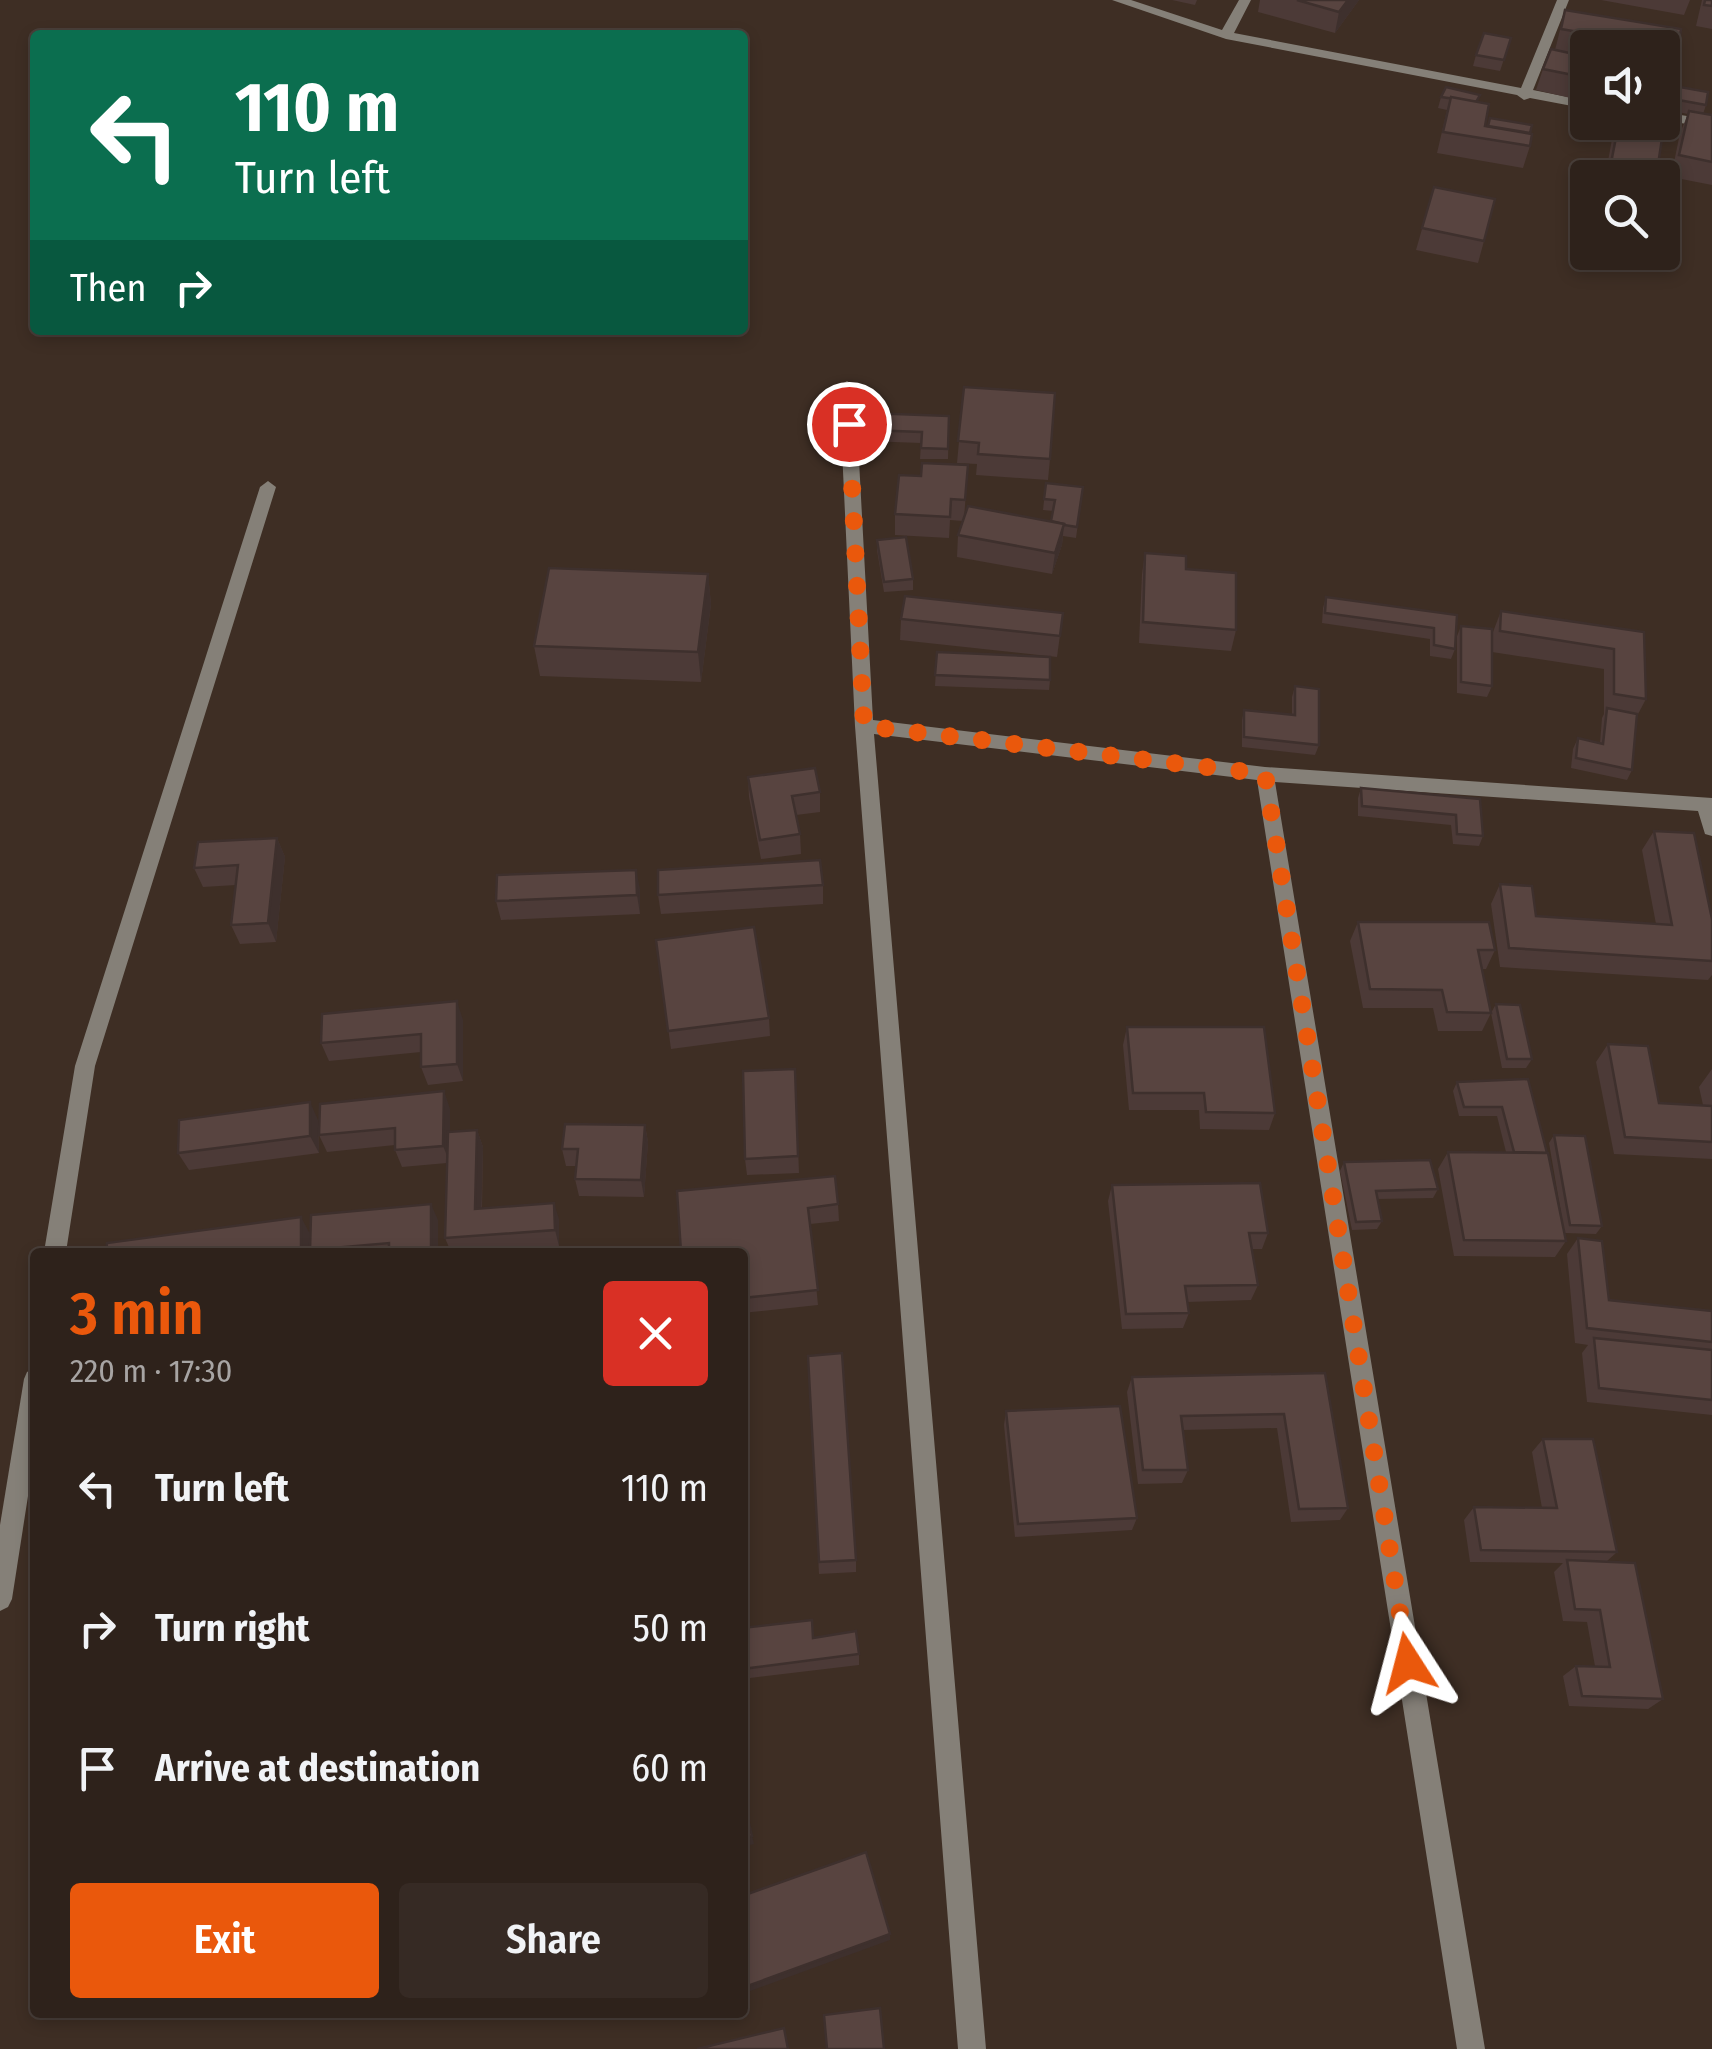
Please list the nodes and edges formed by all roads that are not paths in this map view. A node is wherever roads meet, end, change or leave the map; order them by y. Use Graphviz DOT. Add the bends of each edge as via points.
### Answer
graph roads {
  1 [pos="1118,0"];
  2 [pos="1246,0"];
  3 [pos="1563,0"];
  4 [pos="1226,35"];
  5 [pos="1524,96"];
  6 [pos="1570,102"];
  7 [pos="1680,119"];
  8 [pos="1712,124"];
  9 [pos="847,386"];
  10 [pos="268,488"];
  11 [pos="864,726"];
  12 [pos="1265,774"];
  13 [pos="1709,804"];
  14 [pos="1712,829"];
  15 [pos="56,1248"];
  16 [pos="30,1410"];
  17 [pos="0,1599"];
  18 [pos="972,2049"];
  19 [pos="1470,2049"];
  1 -- 4 [label="street"];
  2 -- 4 [label="street"];
  3 -- 5 [label="street"];
  4 -- 5 [label="street"];
  5 -- 6 [label="street"];
  7 -- 8 [label="street"];
  9 -- 11 [label="street"];
  10 -- 15 [label="street" via="85,1066"];
  11 -- 12 [label="street"];
  11 -- 18 [label="street"];
  12 -- 13 [label="street"];
  12 -- 19 [label="street"];
  13 -- 14 [label="street"];
  16 -- 17 [label="street"];
}
